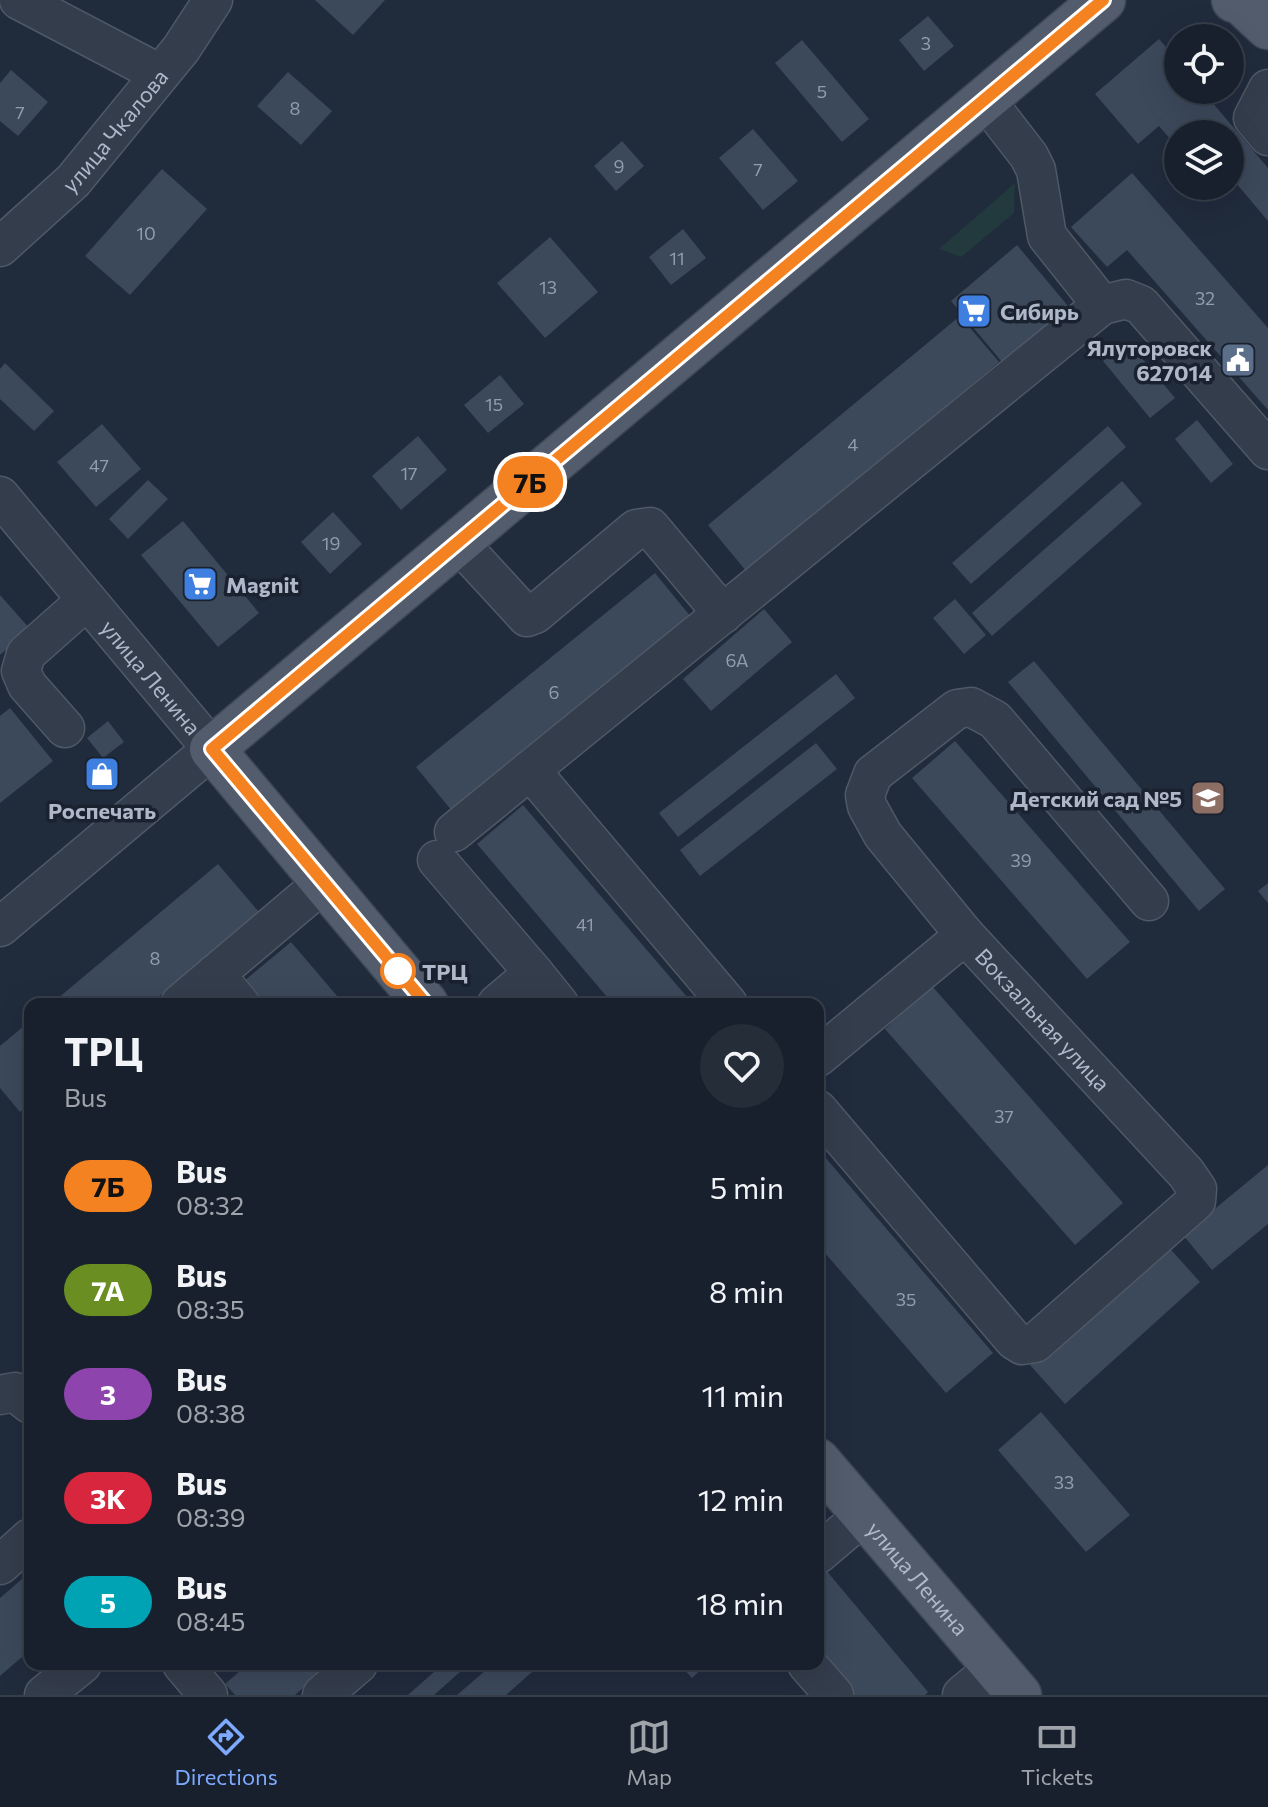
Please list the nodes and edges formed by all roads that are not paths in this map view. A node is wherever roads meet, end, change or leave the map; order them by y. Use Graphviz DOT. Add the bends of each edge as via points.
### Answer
graph roads {
  1 [pos="19,0"];
  2 [pos="213,0"];
  3 [pos="1103,0"];
  4 [pos="1234,0"];
  5 [pos="1268,27"];
  6 [pos="160,74"];
  7 [pos="1268,89"];
  8 [pos="984,98"];
  9 [pos="1268,136"];
  10 [pos="0,247"];
  11 [pos="1102,305"];
  12 [pos="1268,450"];
  13 [pos="0,496"];
  14 [pos="458,542"];
  15 [pos="87,600"];
  16 [pos="723,614"];
  17 [pos="65,728"];
  18 [pos="212,749"];
  19 [pos="530,770"];
  20 [pos="323,883"];
  21 [pos="1149,901"];
  22 [pos="0,927"];
  23 [pos="965,935"];
  24 [pos="534,973"];
  25 [pos="215,974"];
  26 [pos="187,998"];
  27 [pos="235,998"];
  28 [pos="421,998"];
  29 [pos="504,998"];
  30 [pos="554,998"];
  31 [pos="723,998"];
  32 [pos="824,1052"];
  33 [pos="824,1117"];
  34 [pos="0,1395"];
  35 [pos="24,1399"];
  36 [pos="824,1468"];
  37 [pos="864,1515"];
  38 [pos="24,1543"];
  39 [pos="824,1549"];
  40 [pos="0,1565"];
  41 [pos="75,1670"];
  42 [pos="187,1670"];
  43 [pos="351,1670"];
  44 [pos="812,1670"];
  45 [pos="1007,1681"];
  46 [pos="44,1695"];
  47 [pos="208,1695"];
  48 [pos="322,1695"];
  49 [pos="834,1695"];
  50 [pos="962,1695"];
  1 -- 6 [label="street"];
  2 -- 6 [label="street, улица Чкалова"];
  3 -- 8 [label="main road"];
  4 -- 5 [label="main road"];
  6 -- 10 [label="street, улица Чкалова" via="73,181"];
  7 -- 9 [label="street" via="1253,118"];
  8 -- 11 [label="street" via="1036,170 1047,236"];
  8 -- 14 [label="main road"];
  11 -- 12 [label="street" via="1126,299 1141,305"];
  11 -- 16 [label="street"];
  13 -- 15 [label="street, улица Ленина"];
  14 -- 16 [label="street" via="527,617 636,529 650,527"];
  14 -- 18 [label="main road"];
  15 -- 17 [label="street" via="26,654 21,671"];
  15 -- 18 [label="street, улица Ленина"];
  16 -- 19 [label="street"];
  18 -- 20 [label="main road, улица Ленина"];
  18 -- 22 [label="street"];
  19 -- 24 [label="street" via="446,846"];
  19 -- 31 [label="street"];
  20 -- 25 [label="street"];
  20 -- 28 [label="main road, улица Ленина"];
  21 -- 23 [label="street" via="995,720 971,707 957,709 873,774 865,795 883,835"];
  23 -- 32 [label="street, Вокзальная улица"];
  23 -- 33 [label="street, Вокзальная улица" via="1186,1173 1197,1189 1196,1201 1035,1343 1022,1345"];
  24 -- 29 [label="street"];
  24 -- 30 [label="street"];
  25 -- 26 [label="street"];
  25 -- 27 [label="street"];
  34 -- 35 [label="street" via="15,1392"];
  36 -- 37 [label="main road, улица Ленина"];
  37 -- 39 [label="street"];
  37 -- 45 [label="main road, улица Ленина"];
  38 -- 40 [label="street"];
  41 -- 46 [label="street"];
  42 -- 47 [label="street"];
  43 -- 48 [label="street"];
  44 -- 49 [label="street"];
  45 -- 50 [label="street"];
}
